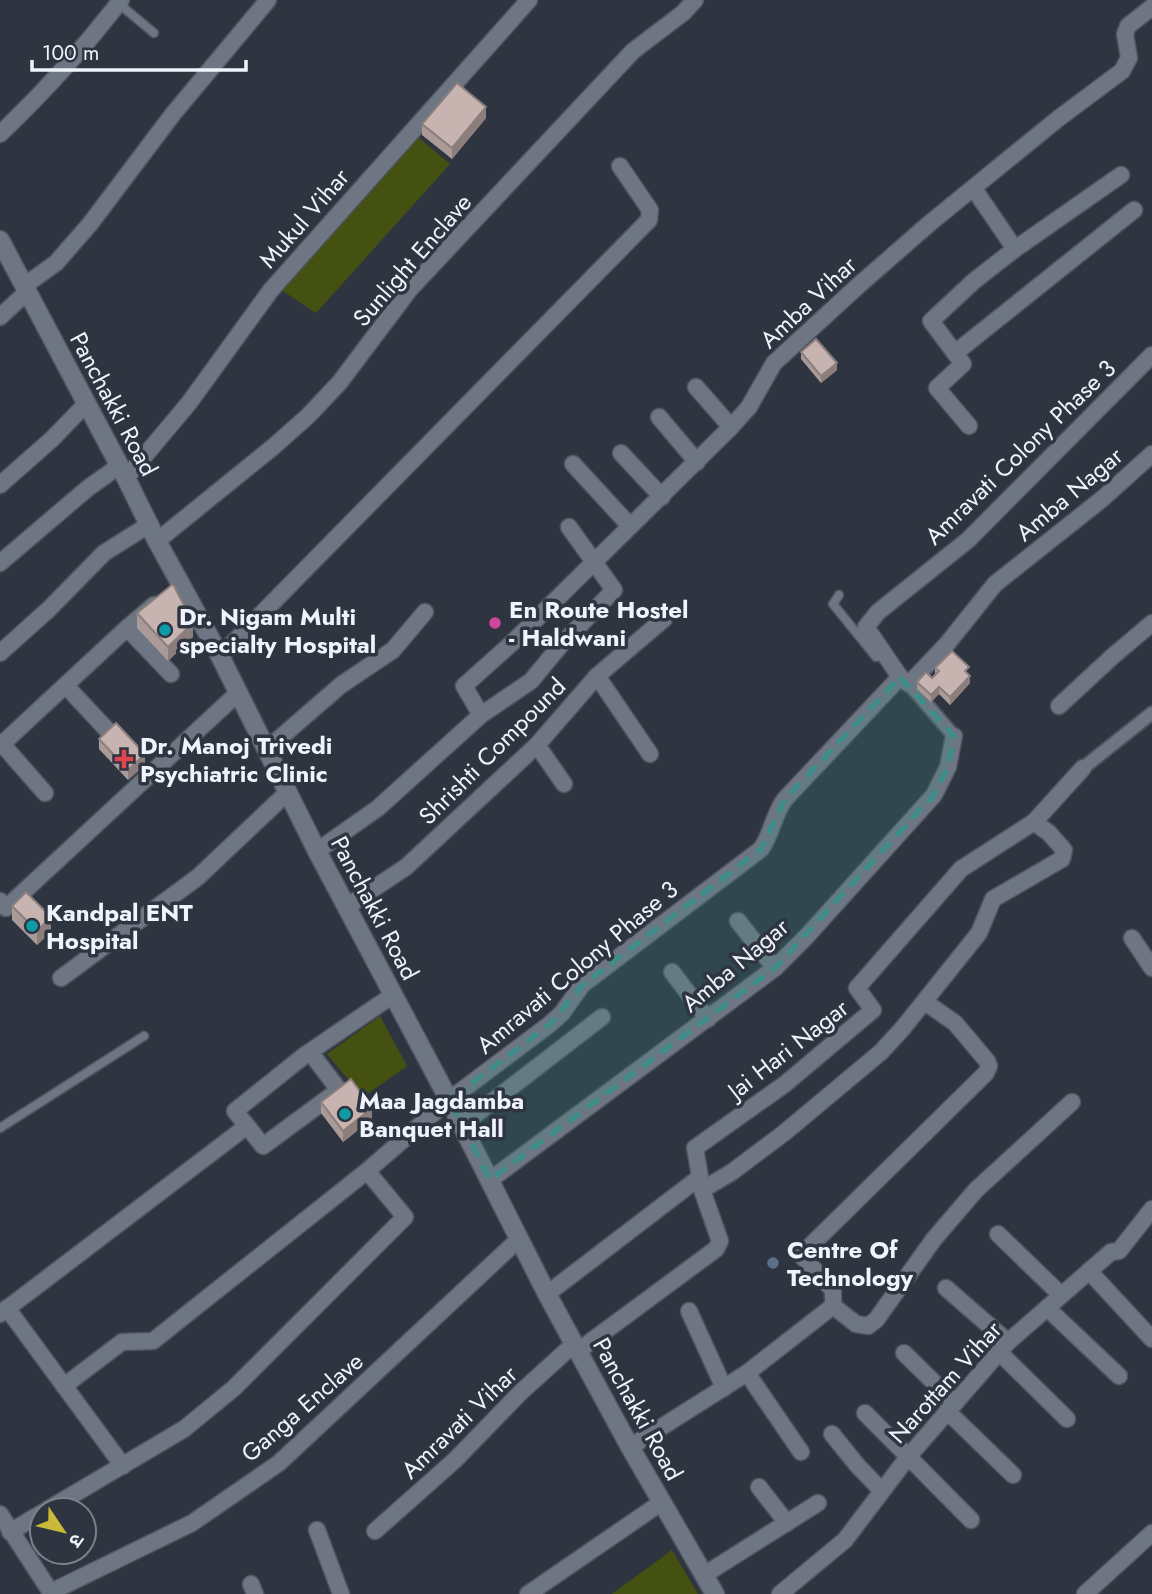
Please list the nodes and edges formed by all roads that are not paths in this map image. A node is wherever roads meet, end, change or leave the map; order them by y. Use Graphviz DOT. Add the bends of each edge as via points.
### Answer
graph roads {
  1 [pos="268,0"];
  2 [pos="529,0"];
  3 [pos="695,0"];
  4 [pos="120,2"];
  5 [pos="1152,7"];
  6 [pos="154,33"];
  7 [pos="0,134"];
  8 [pos="620,166"];
  9 [pos="1121,175"];
  10 [pos="974,189"];
  11 [pos="1134,210"];
  12 [pos="0,240"];
  13 [pos="1016,248"];
  14 [pos="26,289"];
  15 [pos="0,317"];
  16 [pos="955,353"];
  17 [pos="1152,355"];
  18 [pos="696,387"];
  19 [pos="86,404"];
  20 [pos="659,417"];
  21 [pos="969,426"];
  22 [pos="731,427"];
  23 [pos="621,453"];
  24 [pos="1152,454"];
  25 [pos="697,462"];
  26 [pos="573,464"];
  27 [pos="123,472"];
  28 [pos="0,485"];
  29 [pos="662,497"];
  30 [pos="629,526"];
  31 [pos="569,527"];
  32 [pos="153,532"];
  33 [pos="593,562"];
  34 [pos="0,563"];
  35 [pos="180,584"];
  36 [pos="839,595"];
  37 [pos="425,612"];
  38 [pos="664,619"];
  39 [pos="1152,623"];
  40 [pos="127,628"];
  41 [pos="0,653"];
  42 [pos="885,654"];
  43 [pos="220,656"];
  44 [pos="170,674"];
  45 [pos="597,676"];
  46 [pos="905,680"];
  47 [pos="66,686"];
  48 [pos="238,693"];
  49 [pos="1059,706"];
  50 [pos="1152,713"];
  51 [pos="481,715"];
  52 [pos="109,732"];
  53 [pos="954,736"];
  54 [pos="1,745"];
  55 [pos="537,745"];
  56 [pos="266,750"];
  57 [pos="650,754"];
  58 [pos="1083,768"];
  59 [pos="564,784"];
  60 [pos="288,792"];
  61 [pos="45,793"];
  62 [pos="1034,822"];
  63 [pos="317,851"];
  64 [pos="0,901"];
  65 [pos="346,907"];
  66 [pos="738,921"];
  67 [pos="1132,938"];
  68 [pos="775,968"];
  69 [pos="1152,968"];
  70 [pos="672,972"];
  71 [pos="61,978"];
  72 [pos="393,995"];
  73 [pos="925,1002"];
  74 [pos="602,1017"];
  75 [pos="708,1019"];
  76 [pos="144,1036"];
  77 [pos="310,1052"];
  78 [pos="449,1100"];
  79 [pos="1072,1102"];
  80 [pos="462,1125"];
  81 [pos="247,1126"];
  82 [pos="0,1128"];
  83 [pos="367,1171"];
  84 [pos="489,1180"];
  85 [pos="701,1184"];
  86 [pos="1149,1221"];
  87 [pos="998,1234"];
  88 [pos="519,1239"];
  89 [pos="1089,1271"];
  90 [pos="946,1288"];
  91 [pos="547,1294"];
  92 [pos="1061,1296"];
  93 [pos="833,1306"];
  94 [pos="1047,1308"];
  95 [pos="4,1311"];
  96 [pos="689,1311"];
  97 [pos="1152,1339"];
  98 [pos="1004,1347"];
  99 [pos="576,1348"];
  100 [pos="904,1353"];
  101 [pos="747,1373"];
  102 [pos="1119,1376"];
  103 [pos="64,1385"];
  104 [pos="724,1388"];
  105 [pos="951,1407"];
  106 [pos="865,1413"];
  107 [pos="1067,1419"];
  108 [pos="832,1434"];
  109 [pos="630,1447"];
  110 [pos="801,1452"];
  111 [pos="908,1457"];
  112 [pos="123,1466"];
  113 [pos="1013,1475"];
  114 [pos="759,1487"];
  115 [pos="882,1491"];
  116 [pos="71,1496"];
  117 [pos="662,1502"];
  118 [pos="818,1503"];
  119 [pos="0,1514"];
  120 [pos="971,1520"];
  121 [pos="28,1521"];
  122 [pos="787,1523"];
  123 [pos="317,1530"];
  124 [pos="375,1531"];
  125 [pos="10,1532"];
  126 [pos="1152,1533"];
  127 [pos="704,1575"];
  128 [pos="52,1593"];
  129 [pos="341,1594"];
  130 [pos="528,1594"];
  131 [pos="715,1594"];
  132 [pos="780,1594"];
  133 [pos="1085,1594"];
  1 -- 14 [label="street" via="90,224"];
  2 -- 27 [label="street, Mukul Vihar" via="271,290 189,403"];
  3 -- 32 [label="street, Sunlight Enclave" via="633,51 410,289 340,382 307,416 273,447"];
  4 -- 6 [label="lane"];
  4 -- 7 [label="street"];
  5 -- 10 [label="street, Amba Vihar" via="1128,26 1129,58 1122,71"];
  8 -- 43 [label="street" via="650,210 649,220"];
  9 -- 13 [label="street"];
  10 -- 13 [label="street"];
  10 -- 22 [label="street, Amba Vihar" via="774,363 749,407"];
  11 -- 16 [label="street"];
  12 -- 14 [label="main road, Panchakki Road"];
  13 -- 16 [label="street" via="931,321"];
  14 -- 15 [label="street"];
  14 -- 19 [label="main road, Panchakki Road"];
  16 -- 21 [label="street" via="963,364 937,388"];
  17 -- 42 [label="street, Amravati Colony Phase 3" via="968,540 878,611 866,627"];
  18 -- 22 [label="street"];
  19 -- 27 [label="main road, Panchakki Road"];
  19 -- 28 [label="street"];
  20 -- 25 [label="street"];
  22 -- 25 [label="street, Amba Vihar"];
  23 -- 29 [label="street"];
  24 -- 46 [label="street, Amba Nagar" via="995,584 947,644"];
  25 -- 29 [label="street, Amba Vihar"];
  26 -- 30 [label="street"];
  27 -- 32 [label="main road, Panchakki Road"];
  27 -- 34 [label="street, Mukul Vihar" via="88,488"];
  29 -- 30 [label="street, Amba Vihar"];
  30 -- 33 [label="street, Amba Vihar"];
  31 -- 33 [label="street"];
  32 -- 35 [label="main road, Panchakki Road"];
  32 -- 41 [label="street, Sunlight Enclave" via="104,553"];
  33 -- 51 [label="street, Amba Vihar" via="464,686"];
  33 -- 51 [label="street" via="614,590 530,681"];
  35 -- 40 [label="street"];
  35 -- 43 [label="main road, Panchakki Road"];
  36 -- 42 [label="lane" via="833,604 876,657"];
  37 -- 56 [label="street" via="393,650 341,685"];
  38 -- 45 [label="street, Shrishti Compound"];
  39 -- 49 [label="street"];
  40 -- 44 [label="street"];
  40 -- 47 [label="street"];
  42 -- 46 [label="street, Amravati Colony Phase 3"];
  43 -- 48 [label="main road, Panchakki Road"];
  45 -- 55 [label="street, Shrishti Compound"];
  45 -- 57 [label="street"];
  46 -- 53 [label="street"];
  46 -- 78 [label="street, Amravati Colony Phase 3" via="785,799 761,849 582,985 550,1024"];
  47 -- 52 [label="street"];
  47 -- 54 [label="street"];
  48 -- 56 [label="main road, Panchakki Road"];
  48 -- 64 [label="street" via="6,908"];
  50 -- 58 [label="street, Jai Hari Nagar"];
  51 -- 63 [label="street" via="378,808"];
  53 -- 68 [label="street, Amba Nagar" via="948,767 934,796"];
  54 -- 61 [label="street"];
  55 -- 59 [label="street"];
  55 -- 65 [label="street, Shrishti Compound" via="405,867"];
  56 -- 60 [label="main road, Panchakki Road"];
  58 -- 62 [label="street, Jai Hari Nagar"];
  60 -- 63 [label="main road, Panchakki Road"];
  60 -- 71 [label="street" via="198,877"];
  62 -- 73 [label="street" via="1064,850 1062,859 993,899 979,933"];
  62 -- 85 [label="street, Jai Hari Nagar" via="961,869 857,988 873,1010 785,1084 695,1148"];
  63 -- 65 [label="main road, Panchakki Road"];
  65 -- 72 [label="main road, Panchakki Road"];
  66 -- 68 [label="street"];
  67 -- 69 [label="street"];
  68 -- 75 [label="street, Amba Nagar"];
  70 -- 75 [label="street"];
  72 -- 77 [label="street"];
  72 -- 78 [label="main road, Panchakki Road"];
  73 -- 85 [label="street" via="881,1052 784,1133 732,1172"];
  73 -- 93 [label="street" via="955,1023 989,1066 801,1255 834,1290"];
  74 -- 80 [label="street"];
  75 -- 84 [label="street, Amba Nagar"];
  76 -- 82 [label="lane"];
  77 -- 81 [label="street" via="235,1111"];
  77 -- 81 [label="street" via="339,1090 263,1146"];
  78 -- 80 [label="main road, Panchakki Road"];
  78 -- 83 [label="street, Amravati Colony Phase 3"];
  79 -- 93 [label="street" via="976,1190 876,1320 868,1326 856,1324"];
  80 -- 84 [label="main road, Panchakki Road"];
  81 -- 95 [label="street"];
  83 -- 103 [label="street, Amravati Colony Phase 3" via="153,1341 122,1342"];
  83 -- 112 [label="street" via="405,1217 234,1388 184,1429"];
  84 -- 88 [label="main road, Panchakki Road"];
  85 -- 91 [label="street"];
  85 -- 99 [label="street, Amravati Vihar" via="720,1241 716,1249"];
  86 -- 89 [label="street, Narottam Vihar" via="1119,1251 1111,1252"];
  87 -- 92 [label="street"];
  88 -- 91 [label="main road, Panchakki Road"];
  88 -- 128 [label="street, Ganga Enclave" via="279,1463 192,1522"];
  89 -- 92 [label="street, Narottam Vihar"];
  89 -- 97 [label="street"];
  90 -- 98 [label="street"];
  91 -- 99 [label="main road, Panchakki Road"];
  92 -- 94 [label="street, Narottam Vihar"];
  93 -- 101 [label="street"];
  94 -- 98 [label="street, Narottam Vihar"];
  94 -- 102 [label="street"];
  95 -- 103 [label="street"];
  96 -- 104 [label="street"];
  98 -- 105 [label="street, Narottam Vihar"];
  98 -- 107 [label="street"];
  99 -- 109 [label="main road, Panchakki Road"];
  99 -- 124 [label="street, Amravati Vihar" via="521,1392 455,1460"];
  100 -- 105 [label="street"];
  101 -- 104 [label="street"];
  101 -- 110 [label="street"];
  103 -- 112 [label="street"];
  104 -- 109 [label="street"];
  105 -- 111 [label="street, Narottam Vihar"];
  105 -- 113 [label="street"];
  106 -- 111 [label="street"];
  108 -- 115 [label="street"];
  109 -- 117 [label="main road, Panchakki Road"];
  111 -- 115 [label="street, Narottam Vihar"];
  111 -- 120 [label="street"];
  112 -- 116 [label="street"];
  114 -- 122 [label="street"];
  115 -- 132 [label="street, Narottam Vihar" via="845,1539"];
  117 -- 127 [label="main road, Panchakki Road"];
  117 -- 130 [label="street"];
  118 -- 122 [label="street"];
  119 -- 125 [label="street"];
  121 -- 125 [label="street"];
  122 -- 127 [label="street"];
  123 -- 129 [label="street"];
  125 -- 128 [label="street"];
  126 -- 133 [label="street"];
  127 -- 131 [label="main road, Panchakki Road"];
}
